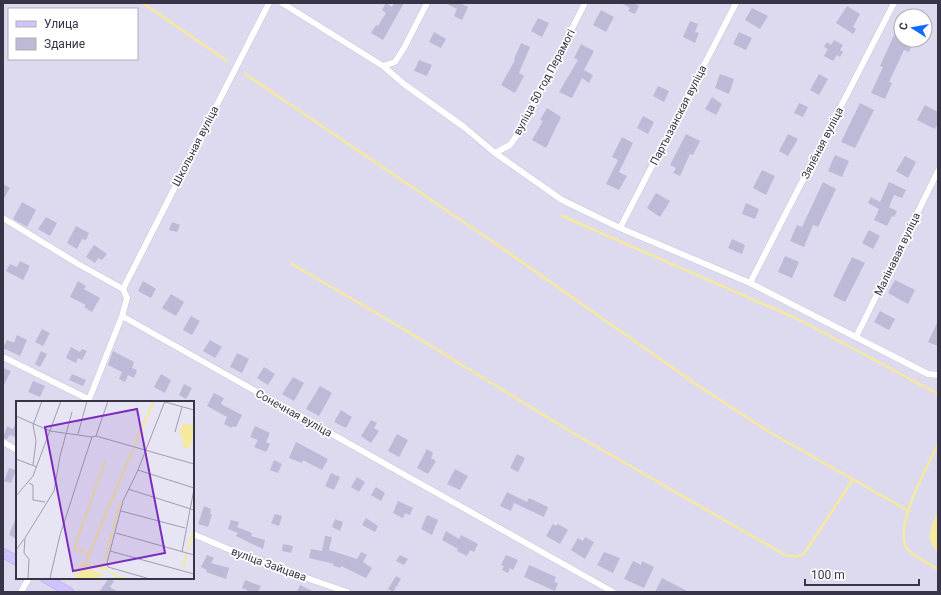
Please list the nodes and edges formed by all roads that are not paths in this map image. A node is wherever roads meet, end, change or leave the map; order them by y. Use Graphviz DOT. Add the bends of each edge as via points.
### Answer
graph roads {
  1 [pos="269,3"];
  2 [pos="282,3"];
  3 [pos="427,3"];
  4 [pos="585,3"];
  5 [pos="736,3"];
  6 [pos="894,3"];
  7 [pos="383,66"];
  8 [pos="495,153"];
  9 [pos="938,171"];
  10 [pos="3,218"];
  11 [pos="620,228"];
  12 [pos="750,283"];
  13 [pos="123,289"];
  14 [pos="122,316"];
  15 [pos="856,337"];
  16 [pos="3,358"];
  17 [pos="938,375"];
  18 [pos="88,401"];
  19 [pos="3,442"];
  20 [pos="16,449"];
  21 [pos="194,534"];
  22 [pos="3,552"];
  23 [pos="16,560"];
  24 [pos="29,579"];
  25 [pos="47,579"];
  26 [pos="21,592"];
  27 [pos="69,592"];
  28 [pos="347,592"];
  29 [pos="613,592"];
  1 -- 13 [label="street, Школьная вуліца"];
  2 -- 7 [label="street"];
  3 -- 7 [label="street" via="395,62"];
  4 -- 8 [label="street, вуліца 50 год Перамогі" via="520,131 510,145"];
  5 -- 11 [label="street, Партызанская вуліца"];
  6 -- 12 [label="street, Зялёная вуліца"];
  7 -- 8 [label="street"];
  8 -- 11 [label="street" via="562,200"];
  9 -- 15 [label="street, Малінавая вуліца"];
  10 -- 13 [label="street"];
  11 -- 12 [label="street"];
  12 -- 15 [label="street"];
  13 -- 14 [label="street" via="127,298"];
  14 -- 18 [label="street"];
  14 -- 29 [label="street, Сонечная вуліца"];
  15 -- 17 [label="street" via="928,374"];
  16 -- 18 [label="street"];
  19 -- 20 [label="street"];
  21 -- 28 [label="street, вуліца Зайцава" via="249,558"];
  22 -- 23 [label="street"];
  24 -- 26 [label="street"];
  25 -- 27 [label="street"];
}
